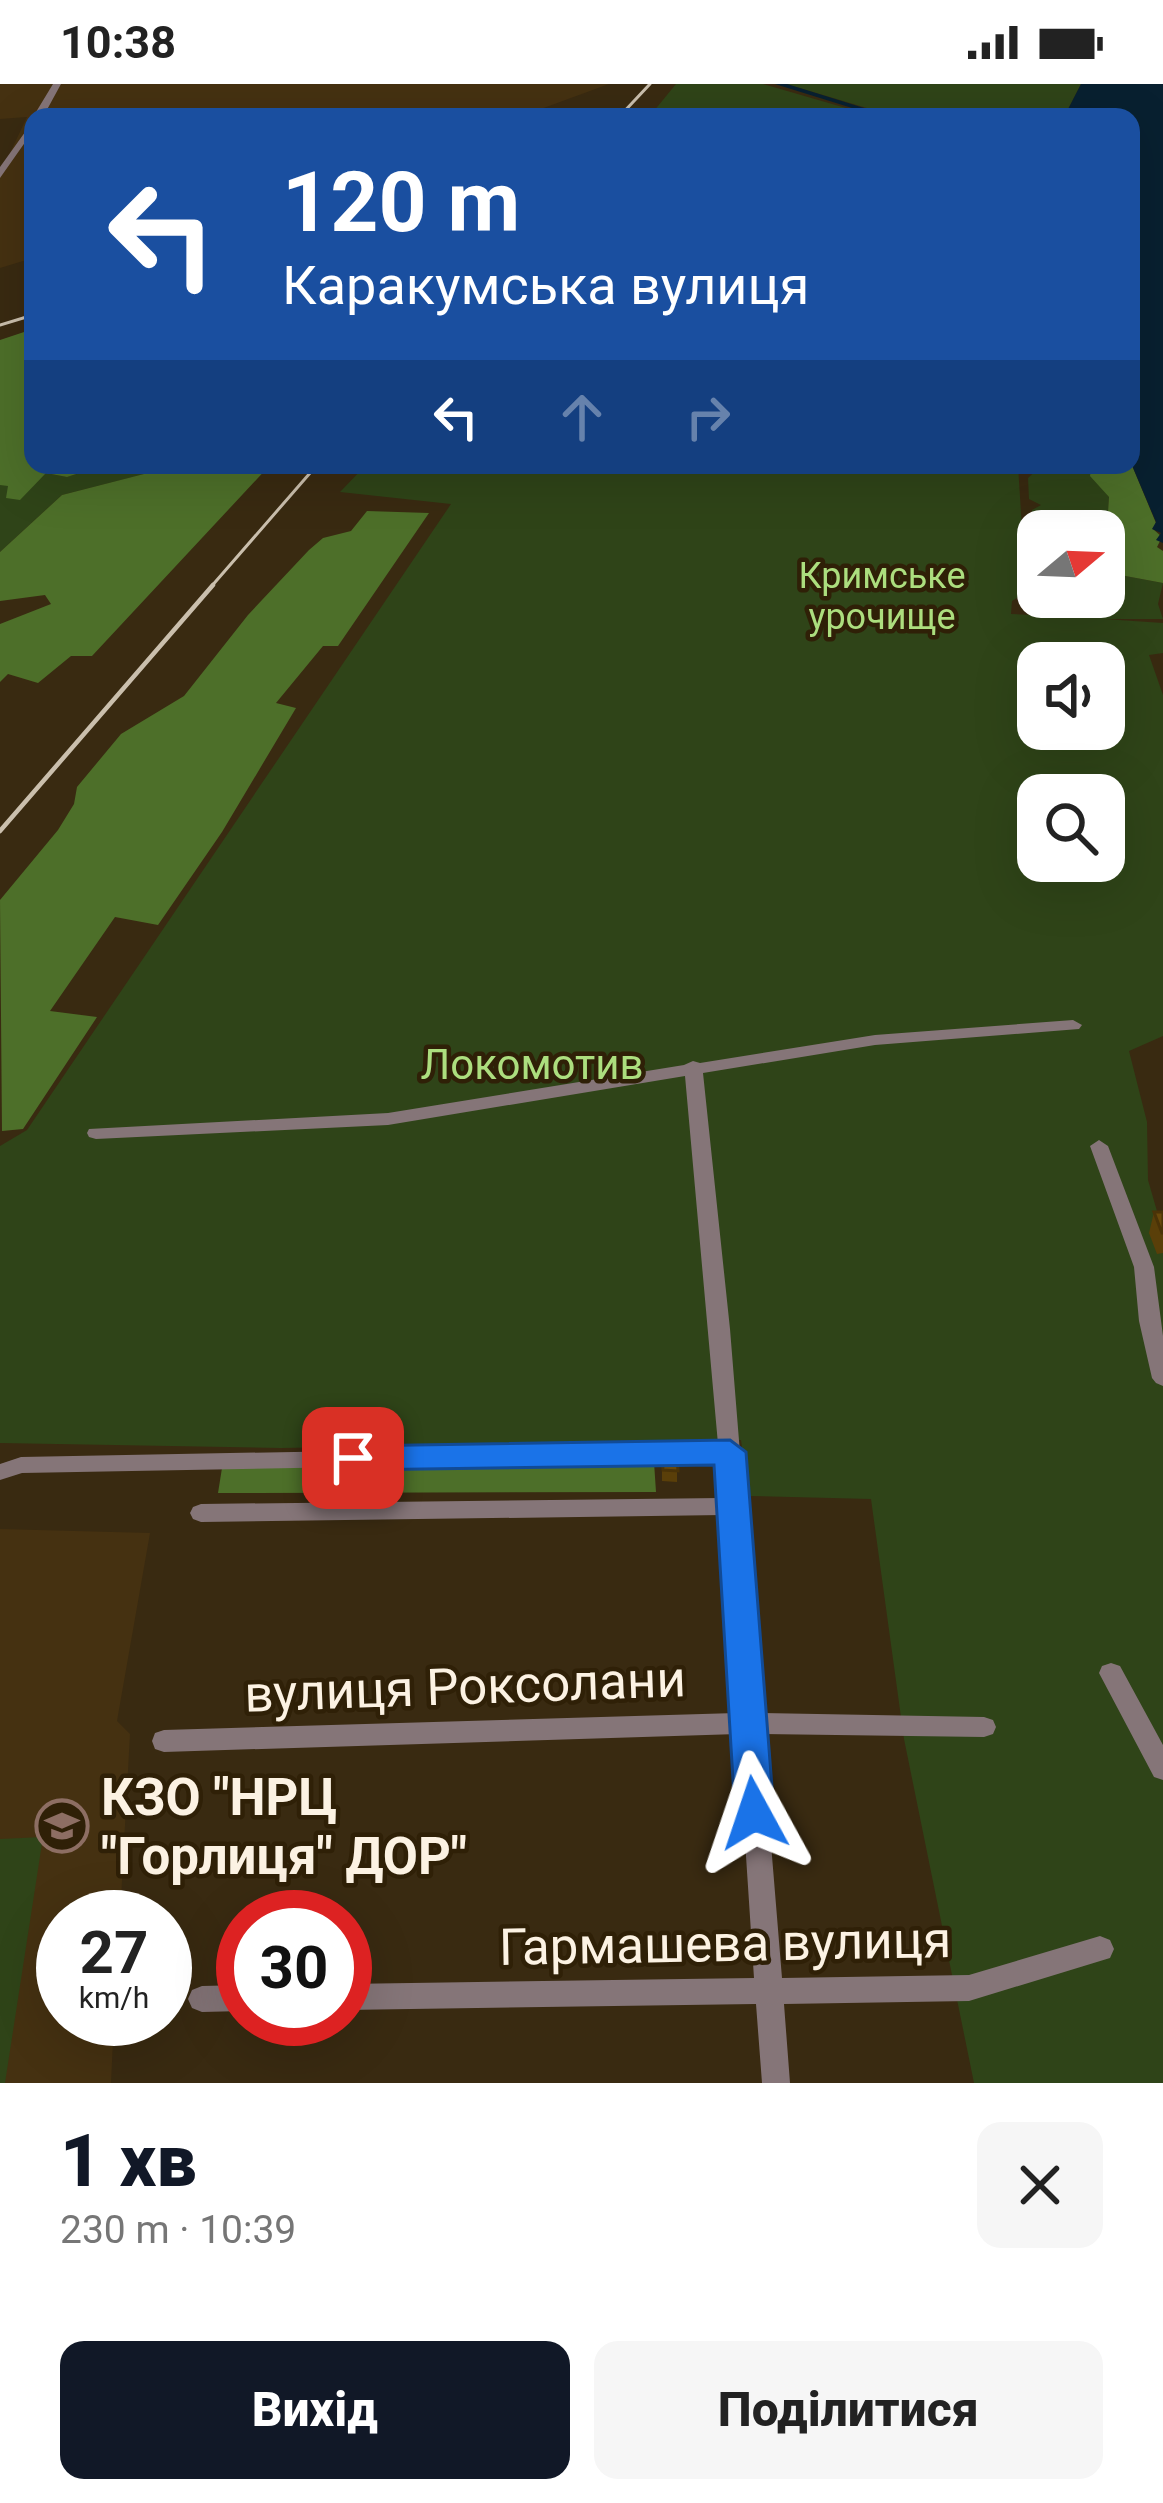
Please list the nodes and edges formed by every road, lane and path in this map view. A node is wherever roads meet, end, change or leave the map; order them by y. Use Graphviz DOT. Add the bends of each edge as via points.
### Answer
graph roads {
  1 [pos="24,138"];
  2 [pos="0,175"];
  3 [pos="1073,1025"];
  4 [pos="693,1066"];
  5 [pos="95,1133"];
  6 [pos="1100,1146"];
  7 [pos="1163,1378"];
  8 [pos="730,1452"];
  9 [pos="0,1472"];
  10 [pos="735,1506"];
  11 [pos="201,1513"];
  12 [pos="1111,1673"];
  13 [pos="747,1723"];
  14 [pos="984,1727"];
  15 [pos="164,1741"];
  16 [pos="1163,1769"];
  17 [pos="1100,1949"];
  18 [pos="769,1993"];
  19 [pos="372,1997"];
  20 [pos="202,1999"];
  21 [pos="216,1999"];
  22 [pos="776,2083"];
  1 -- 2 [label="street"];
  3 -- 4 [label="street"];
  4 -- 5 [label="street" via="388,1119"];
  4 -- 8 [label="street"];
  6 -- 7 [label="street" via="1144,1267"];
  8 -- 9 [label="street" via="21,1465"];
  8 -- 10 [label="street"];
  10 -- 11 [label="street"];
  10 -- 13 [label="street"];
  12 -- 16 [label="street"];
  13 -- 14 [label="street, вулиця Роксолани"];
  13 -- 15 [label="street, вулиця Роксолани"];
  13 -- 18 [label="street"];
  17 -- 18 [label="street, Гармашева вулиця" via="969,1988"];
  18 -- 19 [label="street, Гармашева вулиця"];
  18 -- 22 [label="street"];
  20 -- 21 [label="street"];
}
